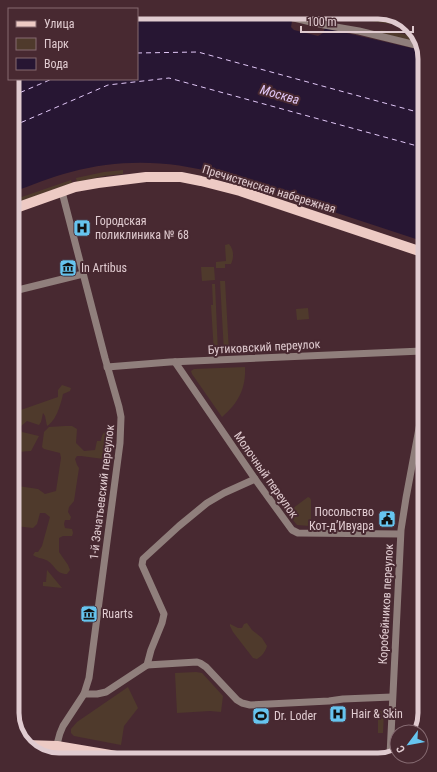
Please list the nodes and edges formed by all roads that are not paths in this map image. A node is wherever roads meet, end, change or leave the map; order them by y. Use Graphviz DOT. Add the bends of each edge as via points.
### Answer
graph roads {
  1 [pos="298,19"];
  2 [pos="416,45"];
  3 [pos="62,192"];
  4 [pos="19,207"];
  5 [pos="418,251"];
  6 [pos="83,274"];
  7 [pos="19,289"];
  8 [pos="418,350"];
  9 [pos="175,362"];
  10 [pos="107,367"];
  11 [pos="418,434"];
  12 [pos="255,479"];
  13 [pos="400,534"];
  14 [pos="147,665"];
  15 [pos="84,694"];
  16 [pos="392,697"];
  17 [pos="391,724"];
  18 [pos="35,745"];
  19 [pos="57,746"];
  20 [pos="56,753"];
  21 [pos="98,753"];
  1 -- 2 [label="street"];
  3 -- 4 [label="main road, Пречистенская набережная"];
  3 -- 5 [label="main road, Пречистенская набережная" via="98,182 181,177 240,191"];
  3 -- 6 [label="street, 1-й Зачатьевский переулок"];
  6 -- 7 [label="street"];
  6 -- 10 [label="street, 1-й Зачатьевский переулок"];
  8 -- 9 [label="street, Бутиковский переулок"];
  9 -- 10 [label="street, Бутиковский переулок"];
  9 -- 12 [label="street, Молочный переулок"];
  10 -- 15 [label="street, 1-й Зачатьевский переулок" via="121,417 120,443 89,678"];
  11 -- 13 [label="street, Коробейников переулок"];
  12 -- 13 [label="street, Молочный переулок" via="295,532"];
  12 -- 14 [label="street" via="207,503 143,559 142,565 164,614"];
  13 -- 16 [label="street, Коробейников переулок"];
  14 -- 15 [label="street" via="106,692"];
  14 -- 16 [label="street" via="200,663 237,700 250,705"];
  15 -- 19 [label="street, 1-й Зачатьевский переулок" via="63,726"];
  16 -- 17 [label="street, Коробейников переулок"];
  18 -- 19 [label="main road"];
  19 -- 20 [label="street, 1-й Зачатьевский переулок"];
  19 -- 21 [label="main road"];
}
